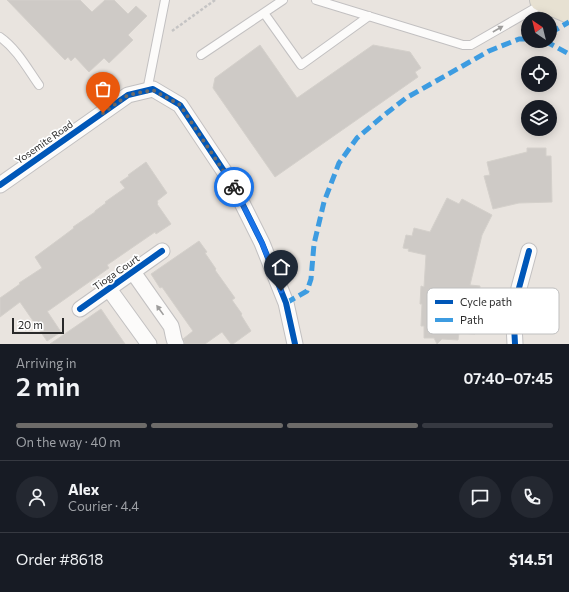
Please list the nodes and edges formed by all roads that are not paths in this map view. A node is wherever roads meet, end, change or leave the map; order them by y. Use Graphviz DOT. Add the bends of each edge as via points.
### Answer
graph roads {
  1 [pos="165,0"];
  2 [pos="283,0"];
  3 [pos="316,0"];
  4 [pos="544,1"];
  5 [pos="569,12"];
  6 [pos="264,13"];
  7 [pos="370,16"];
  8 [pos="0,37"];
  9 [pos="201,56"];
  10 [pos="39,85"];
  11 [pos="147,91"];
  12 [pos="0,185"];
  13 [pos="162,251"];
  14 [pos="529,251"];
  15 [pos="133,272"];
  16 [pos="518,288"];
  17 [pos="110,289"];
  18 [pos="80,309"];
  19 [pos="514,334"];
  20 [pos="173,343"];
  21 [pos="149,344"];
  22 [pos="295,344"];
  23 [pos="515,344"];
  1 -- 11 [label="lane"];
  2 -- 6 [label="lane"];
  3 -- 7 [label="lane"];
  4 -- 5 [label="main road"];
  7 -- 4 [label="lane, one-way" via="463,45 471,45"];
  6 -- 7 [label="lane" via="301,65"];
  6 -- 9 [label="lane"];
  8 -- 10 [label="lane" via="18,54"];
  11 -- 12 [label="street, Yosemite Road" via="128,95"];
  11 -- 22 [label="street" via="153,90 180,105 232,183 262,243 286,303"];
  13 -- 15 [label="street, Tioga Court"];
  14 -- 16 [label="street"];
  15 -- 17 [label="street, Tioga Court"];
  20 -- 15 [label="street, Tioga Court, one-way" via="171,326"];
  17 -- 18 [label="street, Tioga Court"];
  17 -- 21 [label="street, Tioga Court"];
  19 -- 23 [label="street"];
}
